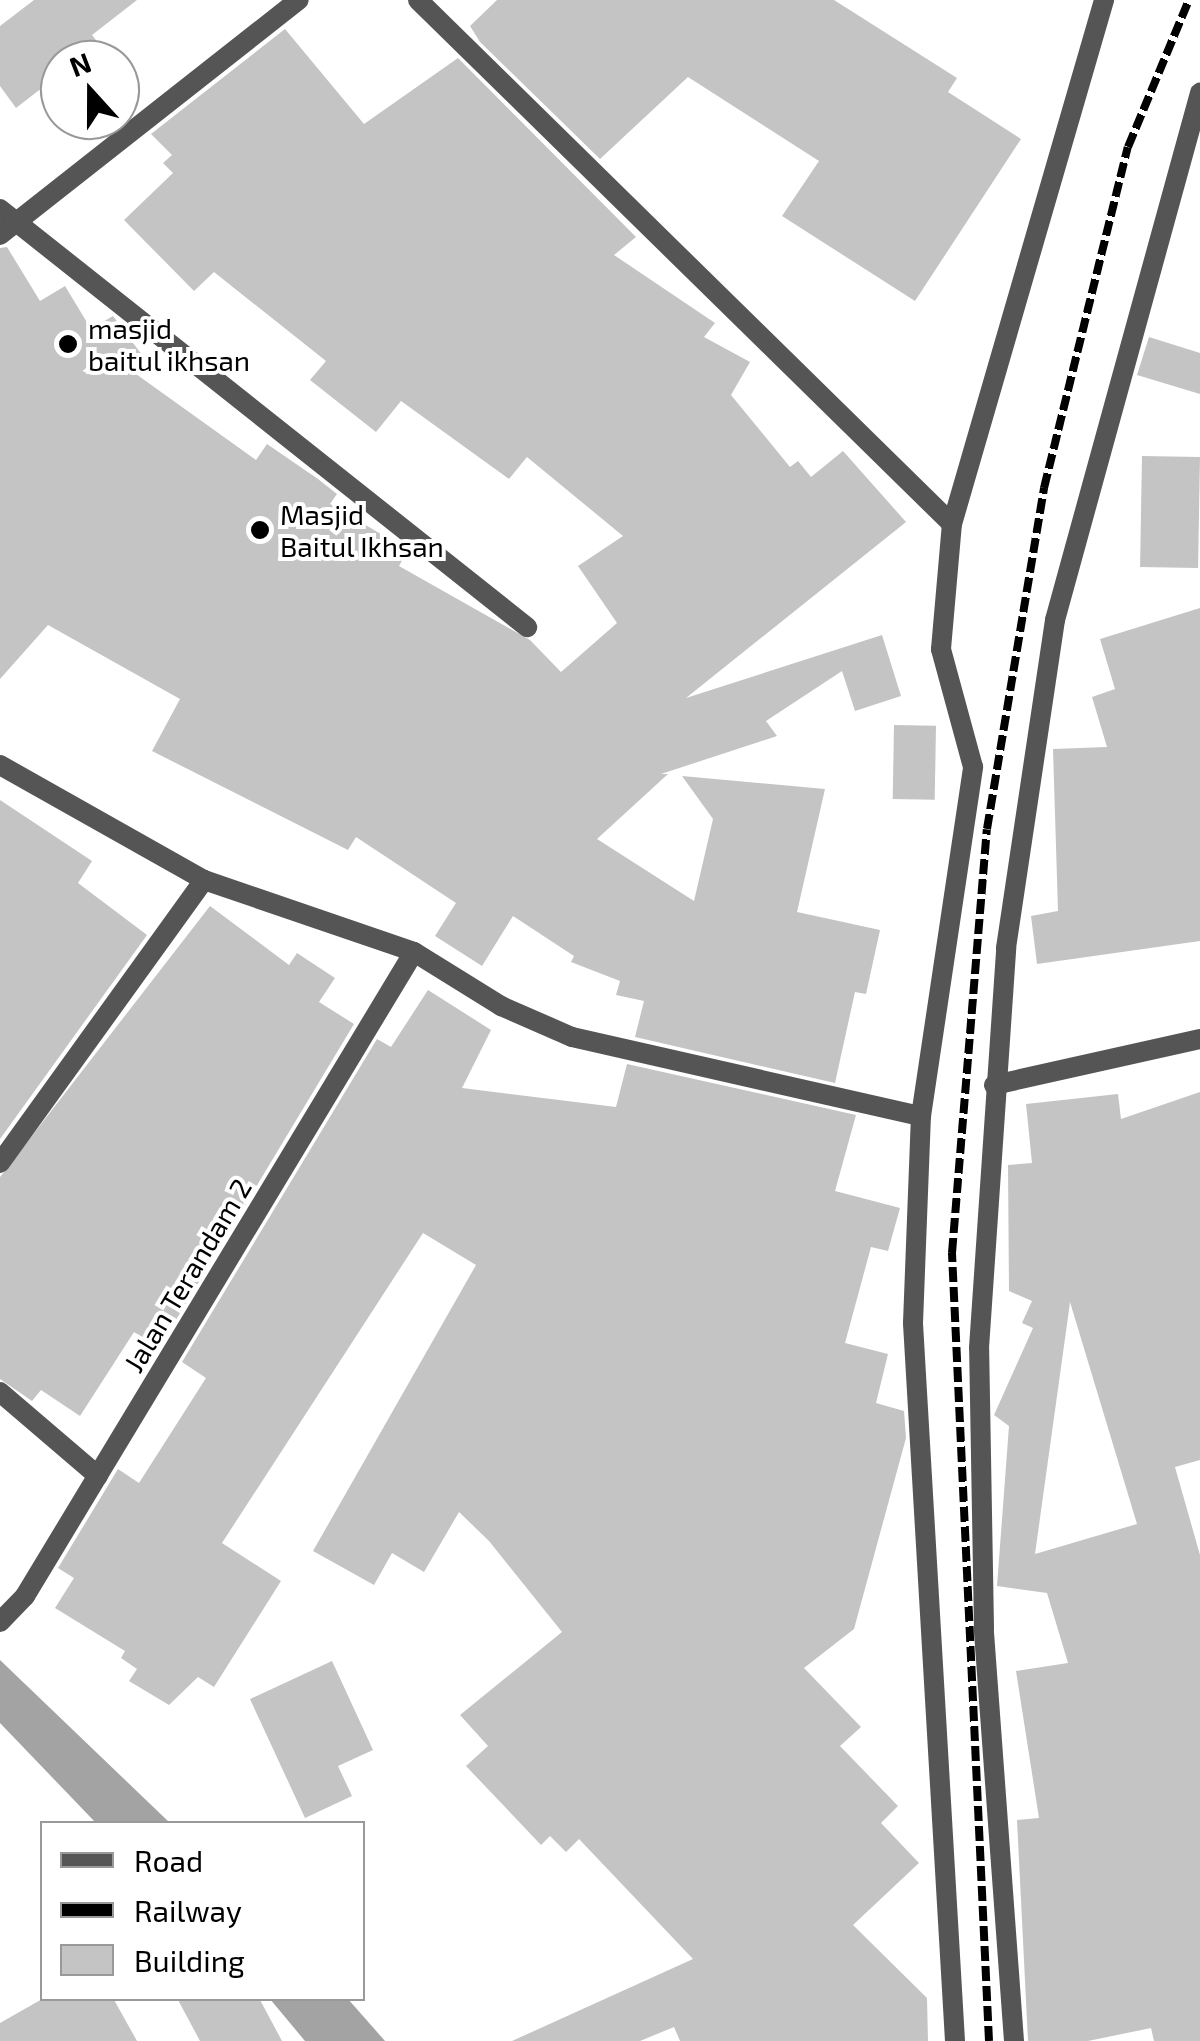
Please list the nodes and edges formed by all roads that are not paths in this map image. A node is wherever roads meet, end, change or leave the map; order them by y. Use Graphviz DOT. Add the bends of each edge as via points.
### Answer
graph roads {
  1 [pos="299,0"];
  2 [pos="418,0"];
  3 [pos="1104,0"];
  4 [pos="1200,93"];
  5 [pos="4,223"];
  6 [pos="952,524"];
  7 [pos="527,626"];
  8 [pos="0,765"];
  9 [pos="204,880"];
  10 [pos="414,952"];
  11 [pos="1200,1039"];
  12 [pos="994,1084"];
  13 [pos="921,1116"];
  14 [pos="0,1163"];
  15 [pos="0,1392"];
  16 [pos="98,1476"];
  17 [pos="7,1615"];
  18 [pos="954,2041"];
  19 [pos="1014,2041"];
  1 -- 5 [label="street"];
  2 -- 6 [label="street"];
  3 -- 6 [label="street"];
  4 -- 12 [label="street" via="1055,620 1006,948"];
  5 -- 7 [label="street"];
  6 -- 13 [label="street" via="941,649 973,767"];
  8 -- 9 [label="street"];
  9 -- 10 [label="street"];
  9 -- 14 [label="street"];
  10 -- 13 [label="street" via="501,1006 572,1037"];
  10 -- 16 [label="street, Jalan Terandam 2"];
  11 -- 12 [label="street"];
  12 -- 19 [label="street" via="979,1348 981,1502"];
  13 -- 18 [label="street" via="913,1323 920,1532"];
  15 -- 16 [label="street"];
  16 -- 17 [label="street, Jalan Terandam 2"];
}
